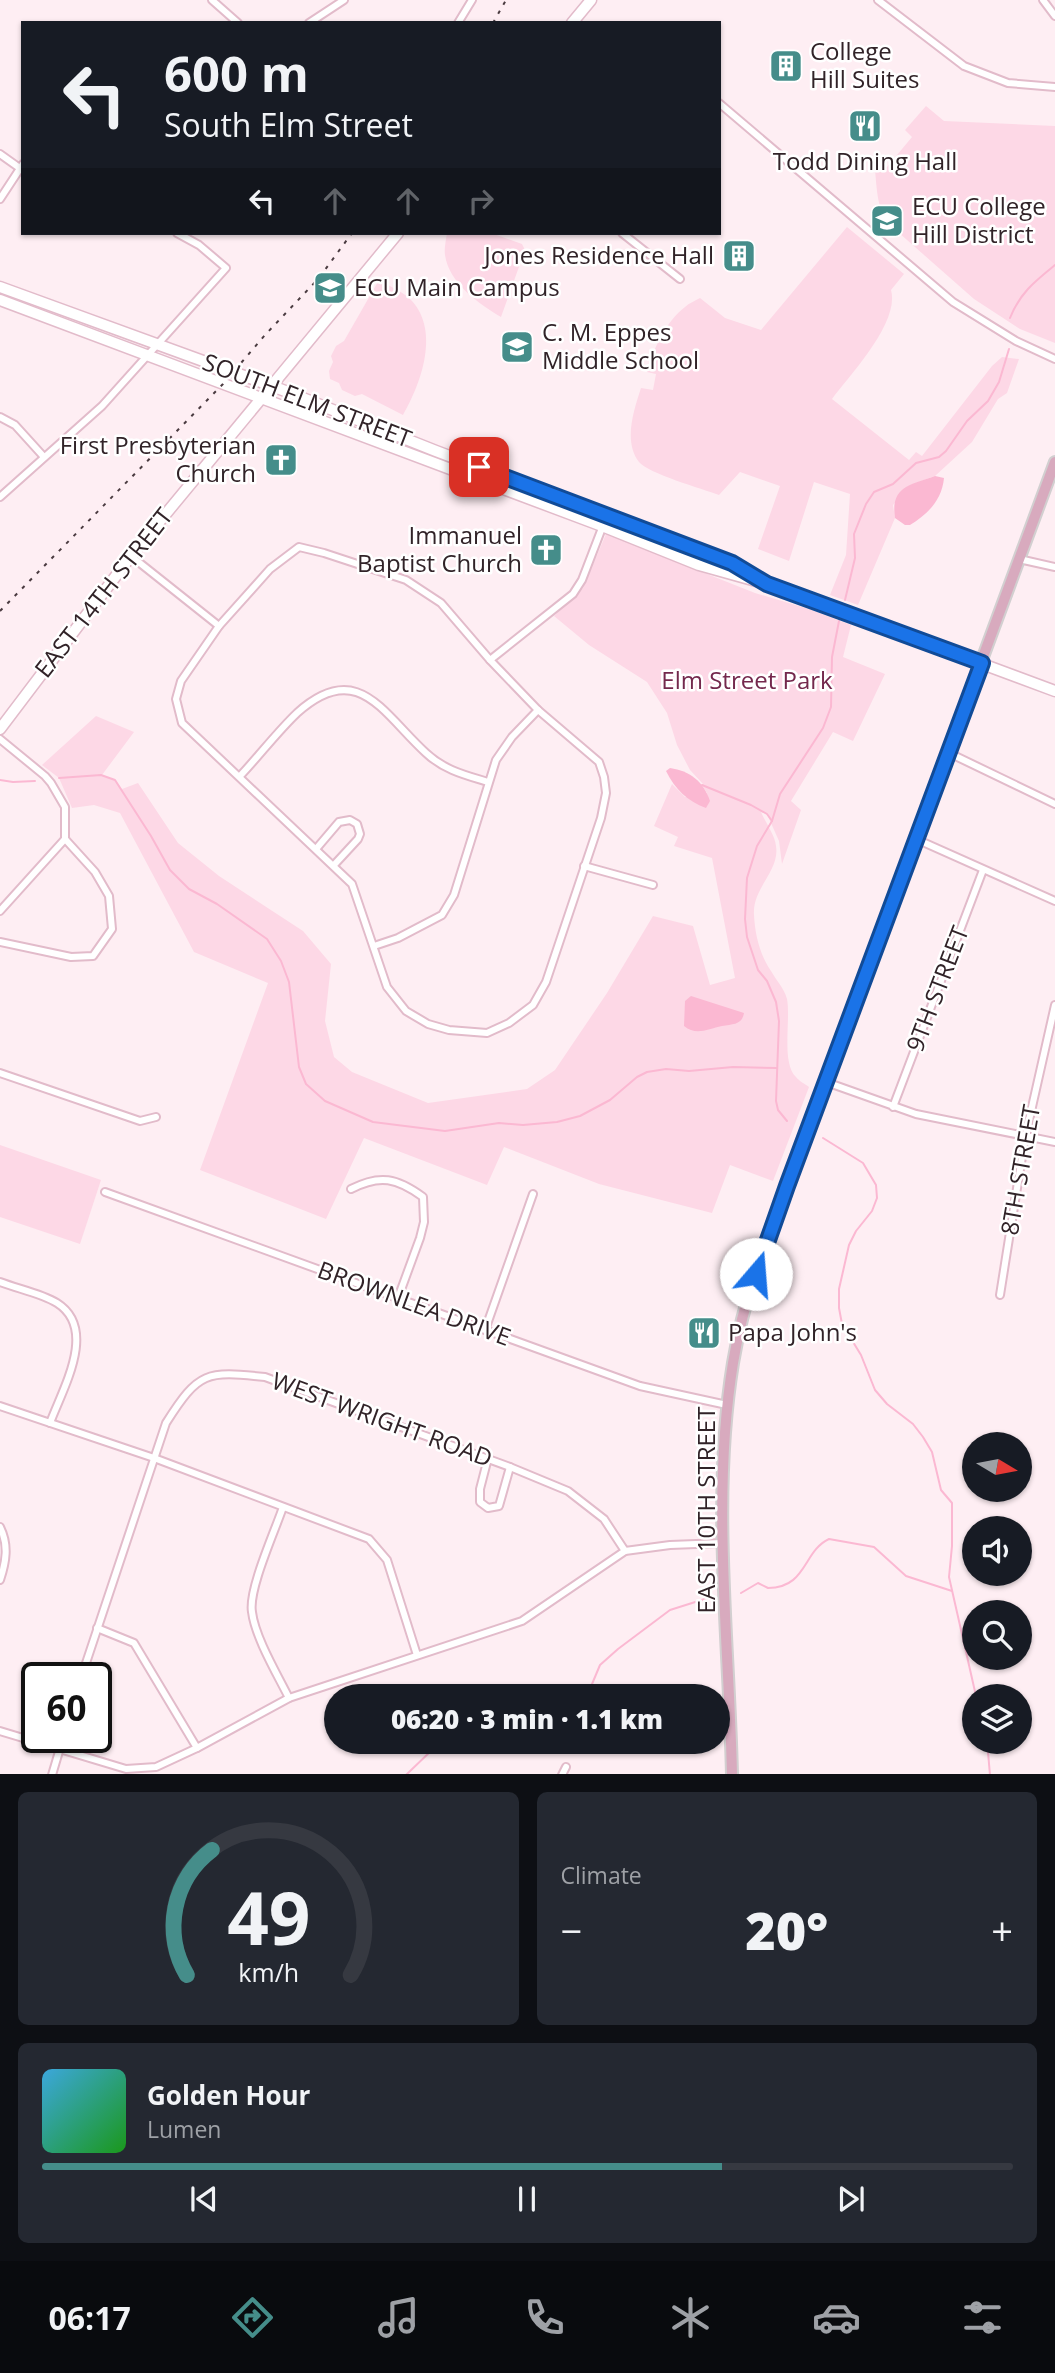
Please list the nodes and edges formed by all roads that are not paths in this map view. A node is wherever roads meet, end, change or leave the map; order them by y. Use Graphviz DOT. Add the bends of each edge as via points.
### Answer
graph roads {
  1 [pos="212,0"];
  2 [pos="344,0"];
  3 [pos="472,0"];
  4 [pos="591,0"];
  5 [pos="878,0"];
  6 [pos="1042,0"];
  7 [pos="1055,16"];
  8 [pos="236,21"];
  9 [pos="312,21"];
  10 [pos="459,21"];
  11 [pos="574,21"];
  12 [pos="1055,87"];
  13 [pos="721,105"];
  14 [pos="0,154"];
  15 [pos="21,166"];
  16 [pos="21,168"];
  17 [pos="0,198"];
  18 [pos="181,235"];
  19 [pos="396,235"];
  20 [pos="625,235"];
  21 [pos="680,279"];
  22 [pos="0,287"];
  23 [pos="0,300"];
  24 [pos="58,307"];
  25 [pos="54,319"];
  26 [pos="159,344"];
  27 [pos="149,355"];
  28 [pos="1055,359"];
  29 [pos="272,386"];
  30 [pos="262,399"];
  31 [pos="0,417"];
  32 [pos="354,418"];
  33 [pos="349,432"];
  34 [pos="436,451"];
  35 [pos="44,457"];
  36 [pos="433,462"];
  37 [pos="1055,462"];
  38 [pos="544,491"];
  39 [pos="0,498"];
  40 [pos="539,503"];
  41 [pos="607,515"];
  42 [pos="602,526"];
  43 [pos="704,552"];
  44 [pos="131,556"];
  45 [pos="1019,559"];
  46 [pos="732,563"];
  47 [pos="699,565"];
  48 [pos="1055,568"];
  49 [pos="727,574"];
  50 [pos="767,584"];
  51 [pos="219,626"];
  52 [pos="490,660"];
  53 [pos="982,663"];
  54 [pos="1055,691"];
  55 [pos="538,710"];
  56 [pos="0,729"];
  57 [pos="0,739"];
  58 [pos="947,752"];
  59 [pos="240,776"];
  60 [pos="488,782"];
  61 [pos="1055,804"];
  62 [pos="65,839"];
  63 [pos="916,839"];
  64 [pos="316,849"];
  65 [pos="334,865"];
  66 [pos="584,866"];
  67 [pos="983,870"];
  68 [pos="653,885"];
  69 [pos="1055,901"];
  70 [pos="0,911"];
  71 [pos="0,942"];
  72 [pos="374,946"];
  73 [pos="1055,1005"];
  74 [pos="0,1073"];
  75 [pos="826,1082"];
  76 [pos="820,1096"];
  77 [pos="893,1107"];
  78 [pos="156,1117"];
  79 [pos="1025,1138"];
  80 [pos="1055,1143"];
  81 [pos="351,1189"];
  82 [pos="105,1192"];
  83 [pos="533,1194"];
  84 [pos="0,1282"];
  85 [pos="1000,1295"];
  86 [pos="398,1297"];
  87 [pos="485,1330"];
  88 [pos="727,1405"];
  89 [pos="0,1406"];
  90 [pos="50,1423"];
  91 [pos="154,1458"];
  92 [pos="488,1458"];
  93 [pos="510,1466"];
  94 [pos="284,1507"];
  95 [pos="0,1527"];
  96 [pos="723,1543"];
  97 [pos="625,1551"];
  98 [pos="0,1580"];
  99 [pos="97,1628"];
  100 [pos="417,1655"];
  101 [pos="86,1662"];
  102 [pos="289,1698"];
  103 [pos="0,1731"];
  104 [pos="21,1737"];
  105 [pos="197,1748"];
  106 [pos="58,1753"];
  107 [pos="75,1753"];
  108 [pos="566,1768"];
  109 [pos="52,1774"];
  110 [pos="562,1774"];
  111 [pos="732,1774"];
  1 -- 8 [label="street"];
  2 -- 9 [label="street"];
  3 -- 10 [label="street"];
  4 -- 11 [label="street"];
  5 -- 12 [label="street" via="964,66 1008,83"];
  6 -- 7 [label="street"];
  13 -- 28 [label="street" via="953,302"];
  14 -- 15 [label="street"];
  16 -- 17 [label="street"];
  18 -- 26 [label="street" via="226,268"];
  19 -- 29 [label="street, EAST 14TH STREET"];
  20 -- 21 [label="street"];
  22 -- 24 [label="street, SOUTH ELM STREET"];
  23 -- 25 [label="street, SOUTH ELM STREET"];
  24 -- 25 [label="street"];
  24 -- 26 [label="street, SOUTH ELM STREET"];
  25 -- 27 [label="street, SOUTH ELM STREET"];
  26 -- 27 [label="street"];
  26 -- 29 [label="street, SOUTH ELM STREET"];
  27 -- 30 [label="street, SOUTH ELM STREET"];
  27 -- 35 [label="street" via="102,406"];
  29 -- 30 [label="street, EAST 14TH STREET"];
  29 -- 32 [label="street, SOUTH ELM STREET"];
  30 -- 33 [label="street, SOUTH ELM STREET"];
  30 -- 44 [label="street, EAST 14TH STREET"];
  31 -- 35 [label="street" via="15,425"];
  32 -- 33 [label="street"];
  32 -- 34 [label="street, SOUTH ELM STREET"];
  33 -- 36 [label="street, SOUTH ELM STREET"];
  34 -- 36 [label="street"];
  34 -- 38 [label="street, SOUTH ELM STREET"];
  35 -- 39 [label="street"];
  36 -- 40 [label="street, SOUTH ELM STREET"];
  37 -- 45 [label="main road, EAST 10TH STREET"];
  38 -- 40 [label="street"];
  38 -- 41 [label="street, SOUTH ELM STREET"];
  40 -- 42 [label="street, SOUTH ELM STREET"];
  41 -- 42 [label="street"];
  41 -- 43 [label="street, SOUTH ELM STREET"];
  42 -- 47 [label="street, SOUTH ELM STREET"];
  42 -- 52 [label="street" via="573,594"];
  43 -- 46 [label="street, SOUTH ELM STREET"];
  43 -- 47 [label="street"];
  44 -- 51 [label="street"];
  44 -- 56 [label="street, EAST 14TH STREET"];
  45 -- 48 [label="street"];
  45 -- 53 [label="main road, EAST 10TH STREET"];
  46 -- 49 [label="street"];
  46 -- 50 [label="street, SOUTH ELM STREET"];
  47 -- 49 [label="street, SOUTH ELM STREET"];
  49 -- 50 [label="street, SOUTH ELM STREET"];
  50 -- 53 [label="street, SOUTH ELM STREET"];
  51 -- 52 [label="street" via="270,569 299,547 407,580 441,603"];
  51 -- 59 [label="street" via="181,681 176,699 182,723"];
  52 -- 55 [label="street"];
  53 -- 54 [label="street, SOUTH ELM STREET"];
  53 -- 58 [label="main road, EAST 10TH STREET"];
  55 -- 60 [label="street" via="496,760"];
  55 -- 66 [label="street" via="599,762 604,777 606,793"];
  57 -- 62 [label="street" via="51,783 65,807"];
  58 -- 61 [label="street"];
  58 -- 63 [label="main road, EAST 10TH STREET"];
  59 -- 60 [label="street" via="298,712 330,691 352,689 372,700 427,754 453,772"];
  59 -- 64 [label="street"];
  60 -- 72 [label="street" via="454,895 442,915"];
  62 -- 70 [label="street"];
  62 -- 71 [label="street" via="95,872 109,896 112,929 93,956 71,957"];
  63 -- 67 [label="street"];
  63 -- 75 [label="main road, EAST 10TH STREET"];
  64 -- 65 [label="street"];
  64 -- 65 [label="street" via="339,822 357,824 360,834"];
  65 -- 72 [label="street" via="352,884"];
  66 -- 68 [label="street"];
  66 -- 72 [label="street" via="546,982 533,1005 487,1033 449,1030 406,1011 387,987"];
  67 -- 69 [label="street"];
  67 -- 77 [label="street, 9TH STREET"];
  73 -- 79 [label="street, 8TH STREET"];
  74 -- 78 [label="street" via="140,1121"];
  75 -- 76 [label="street, EAST 10TH STREET"];
  75 -- 77 [label="street"];
  76 -- 88 [label="main road, EAST 10TH STREET" via="747,1302"];
  77 -- 79 [label="street"];
  79 -- 80 [label="street"];
  79 -- 85 [label="street, 8TH STREET"];
  81 -- 86 [label="street" via="366,1181 387,1179 423,1197 420,1238"];
  82 -- 86 [label="street, BROWNLEA DRIVE"];
  83 -- 87 [label="street"];
  84 -- 90 [label="street" via="55,1302 76,1325 78,1347"];
  86 -- 87 [label="street, BROWNLEA DRIVE"];
  87 -- 88 [label="street, BROWNLEA DRIVE" via="640,1386"];
  88 -- 96 [label="main road, EAST 10TH STREET"];
  89 -- 90 [label="street"];
  90 -- 91 [label="street"];
  91 -- 92 [label="street, WEST WRIGHT ROAD" via="166,1423 184,1395 201,1379 223,1373 265,1377"];
  91 -- 94 [label="street"];
  91 -- 99 [label="street, WEST WRIGHT ROAD"];
  92 -- 93 [label="street, WEST WRIGHT ROAD"];
  92 -- 93 [label="street" via="480,1489 480,1502 488,1508 499,1506"];
  93 -- 97 [label="street, WEST WRIGHT ROAD" via="568,1491 604,1519"];
  94 -- 100 [label="street" via="369,1539 387,1560"];
  94 -- 102 [label="street" via="251,1609"];
  95 -- 98 [label="street" via="6,1560"];
  96 -- 97 [label="street"];
  96 -- 111 [label="main road, EAST 10TH STREET"];
  97 -- 100 [label="street" via="522,1621"];
  99 -- 101 [label="street, WEST WRIGHT ROAD"];
  99 -- 105 [label="street" via="134,1643"];
  100 -- 102 [label="street"];
  102 -- 105 [label="street"];
  103 -- 104 [label="street"];
  105 -- 107 [label="street" via="156,1767 126,1769"];
  106 -- 109 [label="street"];
  108 -- 110 [label="street"];
}
